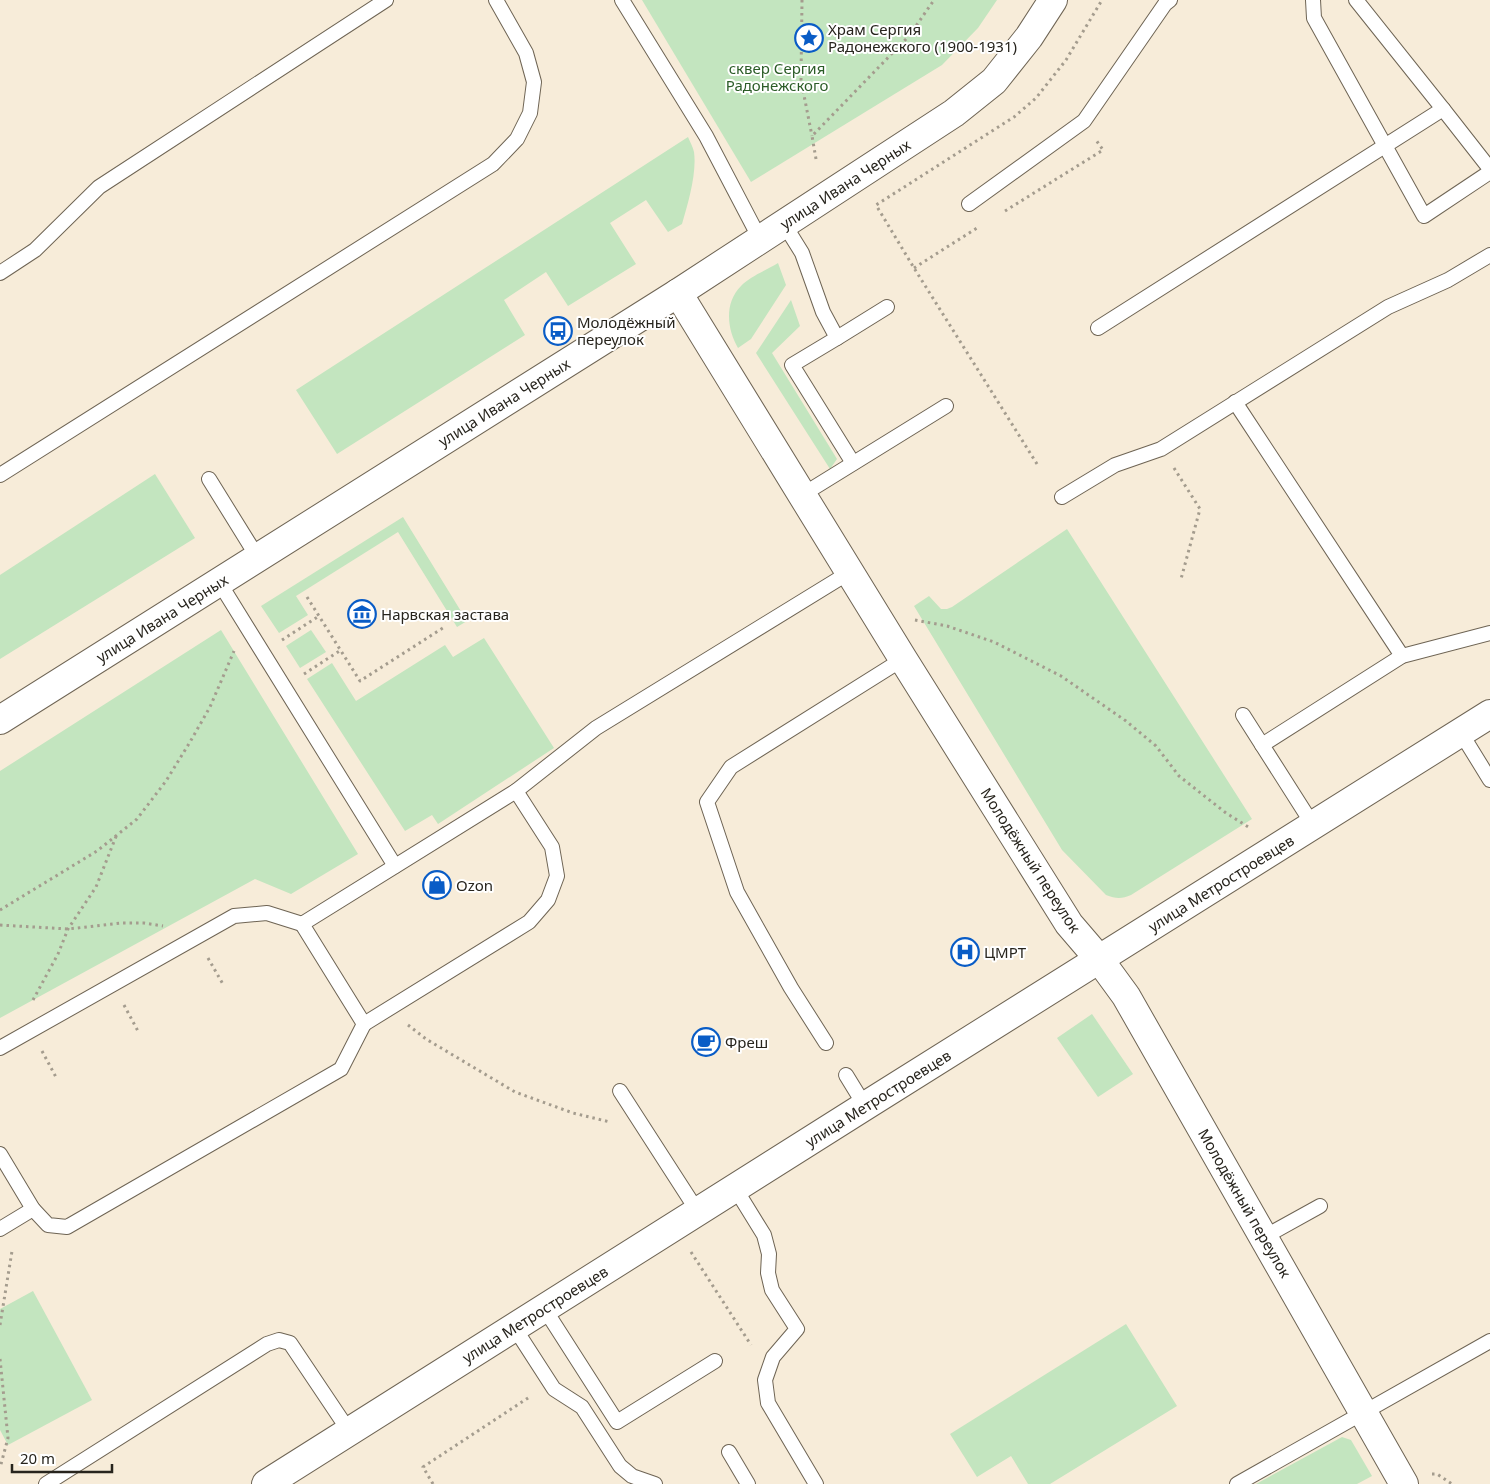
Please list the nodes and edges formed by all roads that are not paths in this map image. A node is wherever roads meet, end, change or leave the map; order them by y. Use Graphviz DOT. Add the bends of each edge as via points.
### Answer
graph roads {
  1 [pos="386,0"];
  2 [pos="496,0"];
  3 [pos="622,0"];
  4 [pos="1053,0"];
  5 [pos="1170,0"];
  6 [pos="1313,0"];
  7 [pos="1356,0"];
  8 [pos="1443,109"];
  9 [pos="1385,147"];
  10 [pos="1490,170"];
  11 [pos="969,204"];
  12 [pos="784,224"];
  13 [pos="760,239"];
  14 [pos="1490,255"];
  15 [pos="0,273"];
  16 [pos="678,293"];
  17 [pos="888,307"];
  18 [pos="1098,328"];
  19 [pos="837,338"];
  20 [pos="1235,402"];
  21 [pos="946,406"];
  22 [pos="853,463"];
  23 [pos="0,474"];
  24 [pos="209,480"];
  25 [pos="802,494"];
  26 [pos="1062,497"];
  27 [pos="258,558"];
  28 [pos="850,572"];
  29 [pos="219,582"];
  30 [pos="1490,633"];
  31 [pos="1402,656"];
  32 [pos="903,659"];
  33 [pos="1490,714"];
  34 [pos="1243,715"];
  35 [pos="0,720"];
  36 [pos="1461,733"];
  37 [pos="1262,745"];
  38 [pos="1490,780"];
  39 [pos="516,791"];
  40 [pos="1313,825"];
  41 [pos="395,866"];
  42 [pos="302,924"];
  43 [pos="1099,959"];
  44 [pos="364,1024"];
  45 [pos="826,1043"];
  46 [pos="6,1044"];
  47 [pos="846,1075"];
  48 [pos="620,1091"];
  49 [pos="865,1106"];
  50 [pos="0,1154"];
  51 [pos="735,1188"];
  52 [pos="1320,1206"];
  53 [pos="33,1209"];
  54 [pos="698,1212"];
  55 [pos="0,1229"];
  56 [pos="1264,1237"];
  57 [pos="544,1308"];
  58 [pos="514,1327"];
  59 [pos="1490,1341"];
  60 [pos="715,1361"];
  61 [pos="1364,1412"];
  62 [pos="349,1431"];
  63 [pos="729,1452"];
  64 [pos="1416,1479"];
  65 [pos="46,1484"];
  66 [pos="266,1484"];
  67 [pos="654,1484"];
  68 [pos="748,1484"];
  69 [pos="816,1484"];
  70 [pos="1237,1484"];
  1 -- 15 [label="lane" via="99,187 36,250"];
  2 -- 23 [label="lane" via="526,53 534,82 530,113 517,139 493,164"];
  3 -- 13 [label="lane" via="706,136"];
  4 -- 12 [label="street, улица Ивана Черных" via="994,81 954,113"];
  5 -- 11 [label="lane" via="1164,4 1084,121"];
  6 -- 9 [label="lane" via="1314,18"];
  7 -- 8 [label="lane"];
  8 -- 9 [label="lane"];
  8 -- 10 [label="lane"];
  9 -- 10 [label="lane" via="1424,216"];
  9 -- 18 [label="lane"];
  12 -- 13 [label="street, улица Ивана Черных"];
  12 -- 19 [label="lane" via="802,253 823,312"];
  13 -- 16 [label="street, улица Ивана Черных"];
  14 -- 20 [label="lane" via="1448,280 1388,307"];
  16 -- 25 [label="street, Молодёжный переулок"];
  16 -- 27 [label="street, улица Ивана Черных"];
  17 -- 19 [label="lane"];
  19 -- 22 [label="lane" via="792,366"];
  20 -- 26 [label="lane" via="1161,449 1115,465"];
  20 -- 31 [label="lane"];
  21 -- 22 [label="lane"];
  22 -- 25 [label="lane"];
  24 -- 27 [label="lane"];
  25 -- 28 [label="street, Молодёжный переулок"];
  27 -- 29 [label="street, улица Ивана Черных"];
  28 -- 32 [label="street, Молодёжный переулок"];
  28 -- 39 [label="lane" via="596,728"];
  29 -- 35 [label="street, улица Ивана Черных"];
  29 -- 41 [label="lane"];
  30 -- 31 [label="lane"];
  31 -- 37 [label="lane"];
  32 -- 43 [label="street, Молодёжный переулок" via="1069,924"];
  32 -- 45 [label="lane" via="730,767 707,802 737,892"];
  33 -- 36 [label="street, улица Метростроевцев"];
  34 -- 37 [label="lane"];
  36 -- 38 [label="lane"];
  36 -- 40 [label="street, улица Метростроевцев"];
  37 -- 40 [label="lane"];
  39 -- 41 [label="lane"];
  39 -- 44 [label="lane" via="552,847 557,876 548,900 529,922"];
  40 -- 43 [label="street, улица Метростроевцев"];
  41 -- 42 [label="lane"];
  42 -- 44 [label="lane"];
  42 -- 46 [label="lane" via="267,913 234,916"];
  43 -- 49 [label="street, улица Метростроевцев"];
  43 -- 56 [label="street, Молодёжный переулок" via="1126,996"];
  44 -- 53 [label="lane" via="341,1069 67,1227 48,1225"];
  47 -- 49 [label="lane"];
  48 -- 54 [label="lane"];
  49 -- 51 [label="street, улица Метростроевцев"];
  50 -- 53 [label="lane"];
  51 -- 54 [label="street, улица Метростроевцев"];
  51 -- 69 [label="lane" via="764,1235 772,1290 797,1330 773,1357 765,1380 768,1403"];
  52 -- 56 [label="lane"];
  53 -- 55 [label="lane"];
  54 -- 57 [label="street, улица Метростроевцев"];
  56 -- 61 [label="street, Молодёжный переулок"];
  57 -- 58 [label="street, улица Метростроевцев"];
  57 -- 60 [label="lane" via="617,1422"];
  58 -- 62 [label="street, улица Метростроевцев"];
  58 -- 67 [label="lane" via="554,1389 582,1407 620,1466 632,1476"];
  59 -- 61 [label="lane"];
  61 -- 64 [label="street, Молодёжный переулок"];
  61 -- 70 [label="lane"];
  62 -- 65 [label="lane" via="290,1344 278,1340"];
  62 -- 66 [label="street, улица Метростроевцев"];
  63 -- 68 [label="lane"];
}
